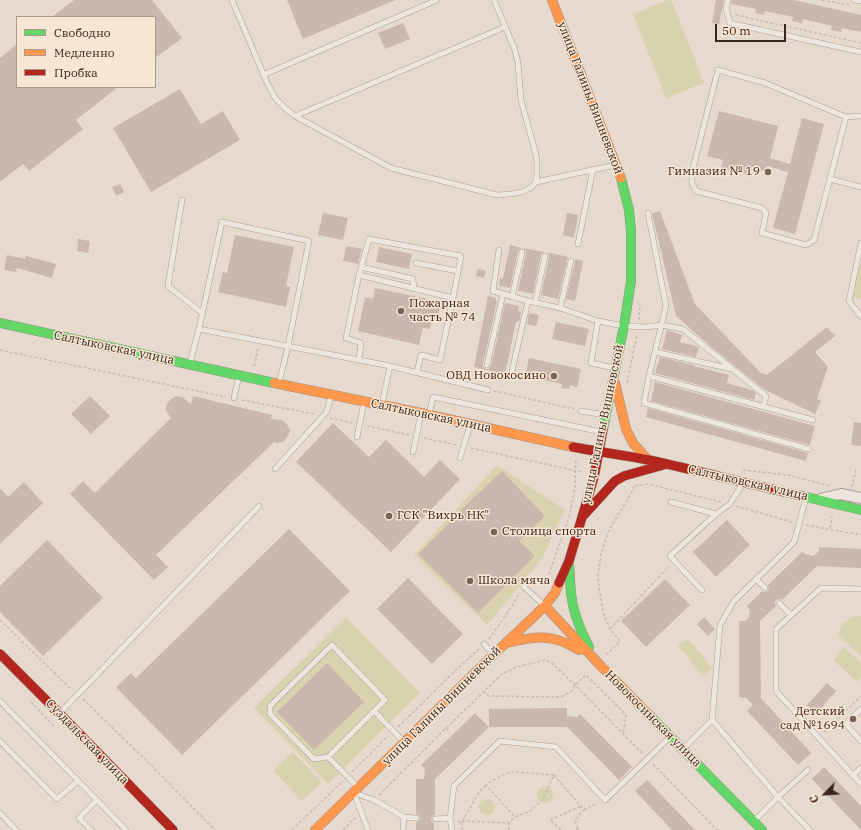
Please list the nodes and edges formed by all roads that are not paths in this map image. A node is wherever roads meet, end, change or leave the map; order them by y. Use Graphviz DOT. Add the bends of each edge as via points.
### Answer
graph roads {
  1 [pos="232,0"];
  2 [pos="437,0"];
  3 [pos="494,0"];
  4 [pos="552,0"];
  5 [pos="728,0"];
  6 [pos="854,0"];
  7 [pos="861,1"];
  8 [pos="505,27"];
  9 [pos="861,52"];
  10 [pos="263,74"];
  11 [pos="295,116"];
  12 [pos="861,116"];
  13 [pos="846,117"];
  14 [pos="617,164"];
  15 [pos="593,169"];
  16 [pos="830,179"];
  17 [pos="536,182"];
  18 [pos="861,187"];
  19 [pos="182,200"];
  20 [pos="648,213"];
  21 [pos="861,243"];
  22 [pos="578,244"];
  23 [pos="499,250"];
  24 [pos="522,252"];
  25 [pos="545,256"];
  26 [pos="571,261"];
  27 [pos="859,262"];
  28 [pos="416,263"];
  29 [pos="361,267"];
  30 [pos="458,271"];
  31 [pos="359,275"];
  32 [pos="414,289"];
  33 [pos="503,294"];
  34 [pos="512,296"];
  35 [pos="453,298"];
  36 [pos="528,302"];
  37 [pos="535,303"];
  38 [pos="560,308"];
  39 [pos="202,313"];
  40 [pos="861,317"];
  41 [pos="598,321"];
  42 [pos="0,323"];
  43 [pos="661,325"];
  44 [pos="624,326"];
  45 [pos="199,329"];
  46 [pos="288,346"];
  47 [pos="654,352"];
  48 [pos="359,360"];
  49 [pos="190,364"];
  50 [pos="487,365"];
  51 [pos="390,366"];
  52 [pos="616,368"];
  53 [pos="734,370"];
  54 [pos="512,371"];
  55 [pos="417,372"];
  56 [pos="239,375"];
  57 [pos="649,376"];
  58 [pos="614,379"];
  59 [pos="279,383"];
  60 [pos="488,390"];
  61 [pos="332,394"];
  62 [pos="234,398"];
  63 [pos="364,401"];
  64 [pos="382,405"];
  65 [pos="763,407"];
  66 [pos="580,411"];
  67 [pos="425,414"];
  68 [pos="606,416"];
  69 [pos="813,420"];
  70 [pos="470,424"];
  71 [pos="603,432"];
  72 [pos="357,436"];
  73 [pos="808,449"];
  74 [pos="599,451"];
  75 [pos="413,452"];
  76 [pos="460,458"];
  77 [pos="648,460"];
  78 [pos="666,464"];
  79 [pos="275,469"];
  80 [pos="744,482"];
  81 [pos="806,497"];
  82 [pos="861,498"];
  83 [pos="818,500"];
  84 [pos="671,502"];
  85 [pos="259,506"];
  86 [pos="861,510"];
  87 [pos="716,514"];
  88 [pos="582,517"];
  89 [pos="569,560"];
  90 [pos="756,579"];
  91 [pos="524,587"];
  92 [pos="765,588"];
  93 [pos="861,589"];
  94 [pos="702,590"];
  95 [pos="779,602"];
  96 [pos="545,606"];
  97 [pos="791,615"];
  98 [pos="505,643"];
  99 [pos="484,644"];
  100 [pos="0,654"];
  101 [pos="494,654"];
  102 [pos="598,663"];
  103 [pos="0,701"];
  104 [pos="861,709"];
  105 [pos="374,711"];
  106 [pos="60,714"];
  107 [pos="712,720"];
  108 [pos="670,737"];
  109 [pos="0,741"];
  110 [pos="861,741"];
  111 [pos="404,742"];
  112 [pos="683,750"];
  113 [pos="328,757"];
  114 [pos="861,768"];
  115 [pos="808,770"];
  116 [pos="853,776"];
  117 [pos="78,781"];
  118 [pos="861,784"];
  119 [pos="356,790"];
  120 [pos="778,797"];
  121 [pos="97,800"];
  122 [pos="0,813"];
  123 [pos="404,817"];
  124 [pos="416,818"];
  125 [pos="434,819"];
  126 [pos="451,820"];
  127 [pos="754,822"];
  128 [pos="16,830"];
  129 [pos="91,830"];
  130 [pos="126,830"];
  131 [pos="173,830"];
  132 [pos="315,830"];
  133 [pos="368,830"];
  134 [pos="404,830"];
  135 [pos="452,830"];
  136 [pos="762,830"];
  137 [pos="810,830"];
  1 -- 10 [label="lane"];
  2 -- 10 [label="lane"];
  3 -- 8 [label="lane"];
  4 -- 14 [label="street, улица Галины Вишневской"];
  5 -- 9 [label="lane" via="726,8 730,23"];
  6 -- 7 [label="lane"];
  8 -- 11 [label="lane"];
  8 -- 17 [label="lane" via="518,63 521,100 536,155"];
  10 -- 11 [label="lane" via="276,99"];
  11 -- 17 [label="lane" via="404,172 497,195 520,192"];
  12 -- 13 [label="lane"];
  13 -- 16 [label="lane"];
  13 -- 16 [label="lane" via="765,83 718,70 692,172 692,183 696,191 762,208 766,213 762,233 806,245 814,240"];
  14 -- 15 [label="lane"];
  14 -- 44 [label="street, улица Галины Вишневской" via="629,210 631,231 630,281"];
  15 -- 17 [label="lane"];
  15 -- 22 [label="lane"];
  16 -- 18 [label="lane"];
  19 -- 39 [label="lane" via="168,286"];
  20 -- 43 [label="lane" via="666,306"];
  21 -- 27 [label="lane"];
  23 -- 33 [label="lane" via="493,291"];
  24 -- 34 [label="lane"];
  25 -- 37 [label="lane"];
  26 -- 38 [label="lane"];
  27 -- 40 [label="lane" via="849,301"];
  28 -- 30 [label="lane"];
  29 -- 30 [label="lane" via="369,239 461,256"];
  29 -- 31 [label="lane"];
  29 -- 32 [label="lane" via="413,279"];
  30 -- 35 [label="lane"];
  31 -- 32 [label="lane"];
  31 -- 48 [label="lane" via="346,338 361,343"];
  32 -- 35 [label="lane"];
  33 -- 34 [label="lane"];
  33 -- 50 [label="lane"];
  34 -- 36 [label="lane"];
  35 -- 55 [label="lane" via="440,360 421,355"];
  36 -- 37 [label="lane"];
  36 -- 54 [label="lane"];
  37 -- 38 [label="lane"];
  38 -- 41 [label="lane"];
  39 -- 45 [label="lane"];
  39 -- 46 [label="lane" via="222,222 309,241"];
  41 -- 44 [label="lane"];
  41 -- 52 [label="lane" via="591,363"];
  42 -- 49 [label="street, Салтыковская улица"];
  43 -- 44 [label="lane"];
  43 -- 47 [label="lane"];
  43 -- 53 [label="lane" via="683,328"];
  44 -- 52 [label="street, улица Галины Вишневской"];
  45 -- 46 [label="lane"];
  45 -- 49 [label="lane"];
  46 -- 48 [label="lane"];
  46 -- 59 [label="lane"];
  47 -- 53 [label="lane"];
  47 -- 57 [label="lane"];
  48 -- 51 [label="lane"];
  49 -- 56 [label="street, Салтыковская улица"];
  51 -- 55 [label="lane"];
  51 -- 64 [label="lane"];
  52 -- 58 [label="street, улица Галины Вишневской"];
  53 -- 65 [label="lane" via="766,396"];
  55 -- 60 [label="lane"];
  56 -- 59 [label="street, Салтыковская улица"];
  56 -- 62 [label="lane"];
  57 -- 65 [label="lane"];
  57 -- 73 [label="lane" via="644,403"];
  58 -- 68 [label="street, улица Галины Вишневской"];
  58 -- 77 [label="street" via="626,429 633,443"];
  59 -- 61 [label="street, Салтыковская улица"];
  61 -- 63 [label="street, Салтыковская улица"];
  61 -- 79 [label="lane" via="323,416"];
  63 -- 64 [label="street, Салтыковская улица"];
  63 -- 72 [label="lane"];
  64 -- 67 [label="street, Салтыковская улица"];
  65 -- 69 [label="lane"];
  66 -- 68 [label="lane"];
  67 -- 70 [label="street, Салтыковская улица"];
  67 -- 71 [label="lane" via="433,397"];
  67 -- 75 [label="lane"];
  68 -- 71 [label="street, улица Галины Вишневской"];
  70 -- 74 [label="street, Салтыковская улица"];
  70 -- 76 [label="lane"];
  71 -- 74 [label="street, улица Галины Вишневской"];
  74 -- 77 [label="street, Салтыковская улица"];
  74 -- 88 [label="street, улица Галины Вишневской"];
  77 -- 78 [label="street, Салтыковская улица"];
  78 -- 80 [label="street, Салтыковская улица"];
  78 -- 88 [label="street" via="615,481"];
  80 -- 81 [label="street, Салтыковская улица"];
  80 -- 87 [label="lane" via="730,504"];
  81 -- 83 [label="street, Салтыковская улица"];
  81 -- 90 [label="lane" via="794,542"];
  82 -- 83 [label="street" via="841,494"];
  83 -- 86 [label="street, Салтыковская улица"];
  84 -- 87 [label="lane"];
  85 -- 106 [label="lane"];
  87 -- 94 [label="lane" via="670,556"];
  88 -- 89 [label="street, улица Галины Вишневской"];
  89 -- 96 [label="street, улица Галины Вишневской" via="555,593"];
  89 -- 102 [label="street" via="570,589 577,621"];
  90 -- 92 [label="lane"];
  90 -- 107 [label="lane" via="734,601 720,625"];
  91 -- 96 [label="lane"];
  93 -- 97 [label="lane" via="821,588"];
  95 -- 97 [label="lane"];
  96 -- 98 [label="street, улица Галины Вишневской"];
  96 -- 102 [label="street, Новокосинская улица"];
  97 -- 116 [label="lane" via="776,629 776,692"];
  98 -- 101 [label="street, улица Галины Вишневской"];
  98 -- 102 [label="street" via="546,636 560,639"];
  99 -- 101 [label="lane"];
  100 -- 106 [label="street, Суздальская улица"];
  101 -- 111 [label="street, улица Галины Вишневской"];
  102 -- 108 [label="street, Новокосинская улица"];
  103 -- 117 [label="lane"];
  104 -- 110 [label="lane" via="846,724"];
  105 -- 111 [label="lane"];
  105 -- 113 [label="lane"];
  105 -- 113 [label="lane" via="385,700 332,645 270,706 270,714 314,759"];
  106 -- 131 [label="street, Суздальская улица"];
  107 -- 112 [label="lane"];
  107 -- 120 [label="lane"];
  108 -- 112 [label="street, Новокосинская улица"];
  108 -- 126 [label="lane" via="606,800 556,747 500,741 454,786"];
  109 -- 117 [label="lane" via="57,799"];
  111 -- 119 [label="street, улица Галины Вишневской"];
  112 -- 127 [label="street, Новокосинская улица"];
  113 -- 119 [label="lane" via="348,777"];
  114 -- 116 [label="lane"];
  115 -- 120 [label="lane"];
  116 -- 118 [label="lane"];
  117 -- 121 [label="lane"];
  119 -- 123 [label="lane"];
  119 -- 132 [label="street, улица Галины Вишневской"];
  119 -- 133 [label="lane"];
  120 -- 127 [label="lane"];
  120 -- 137 [label="lane"];
  121 -- 129 [label="lane" via="79,818"];
  121 -- 130 [label="lane"];
  122 -- 128 [label="lane"];
  123 -- 124 [label="lane"];
  123 -- 134 [label="lane"];
  125 -- 126 [label="lane"];
  126 -- 135 [label="lane"];
  127 -- 136 [label="street, Новокосинская улица"];
}
